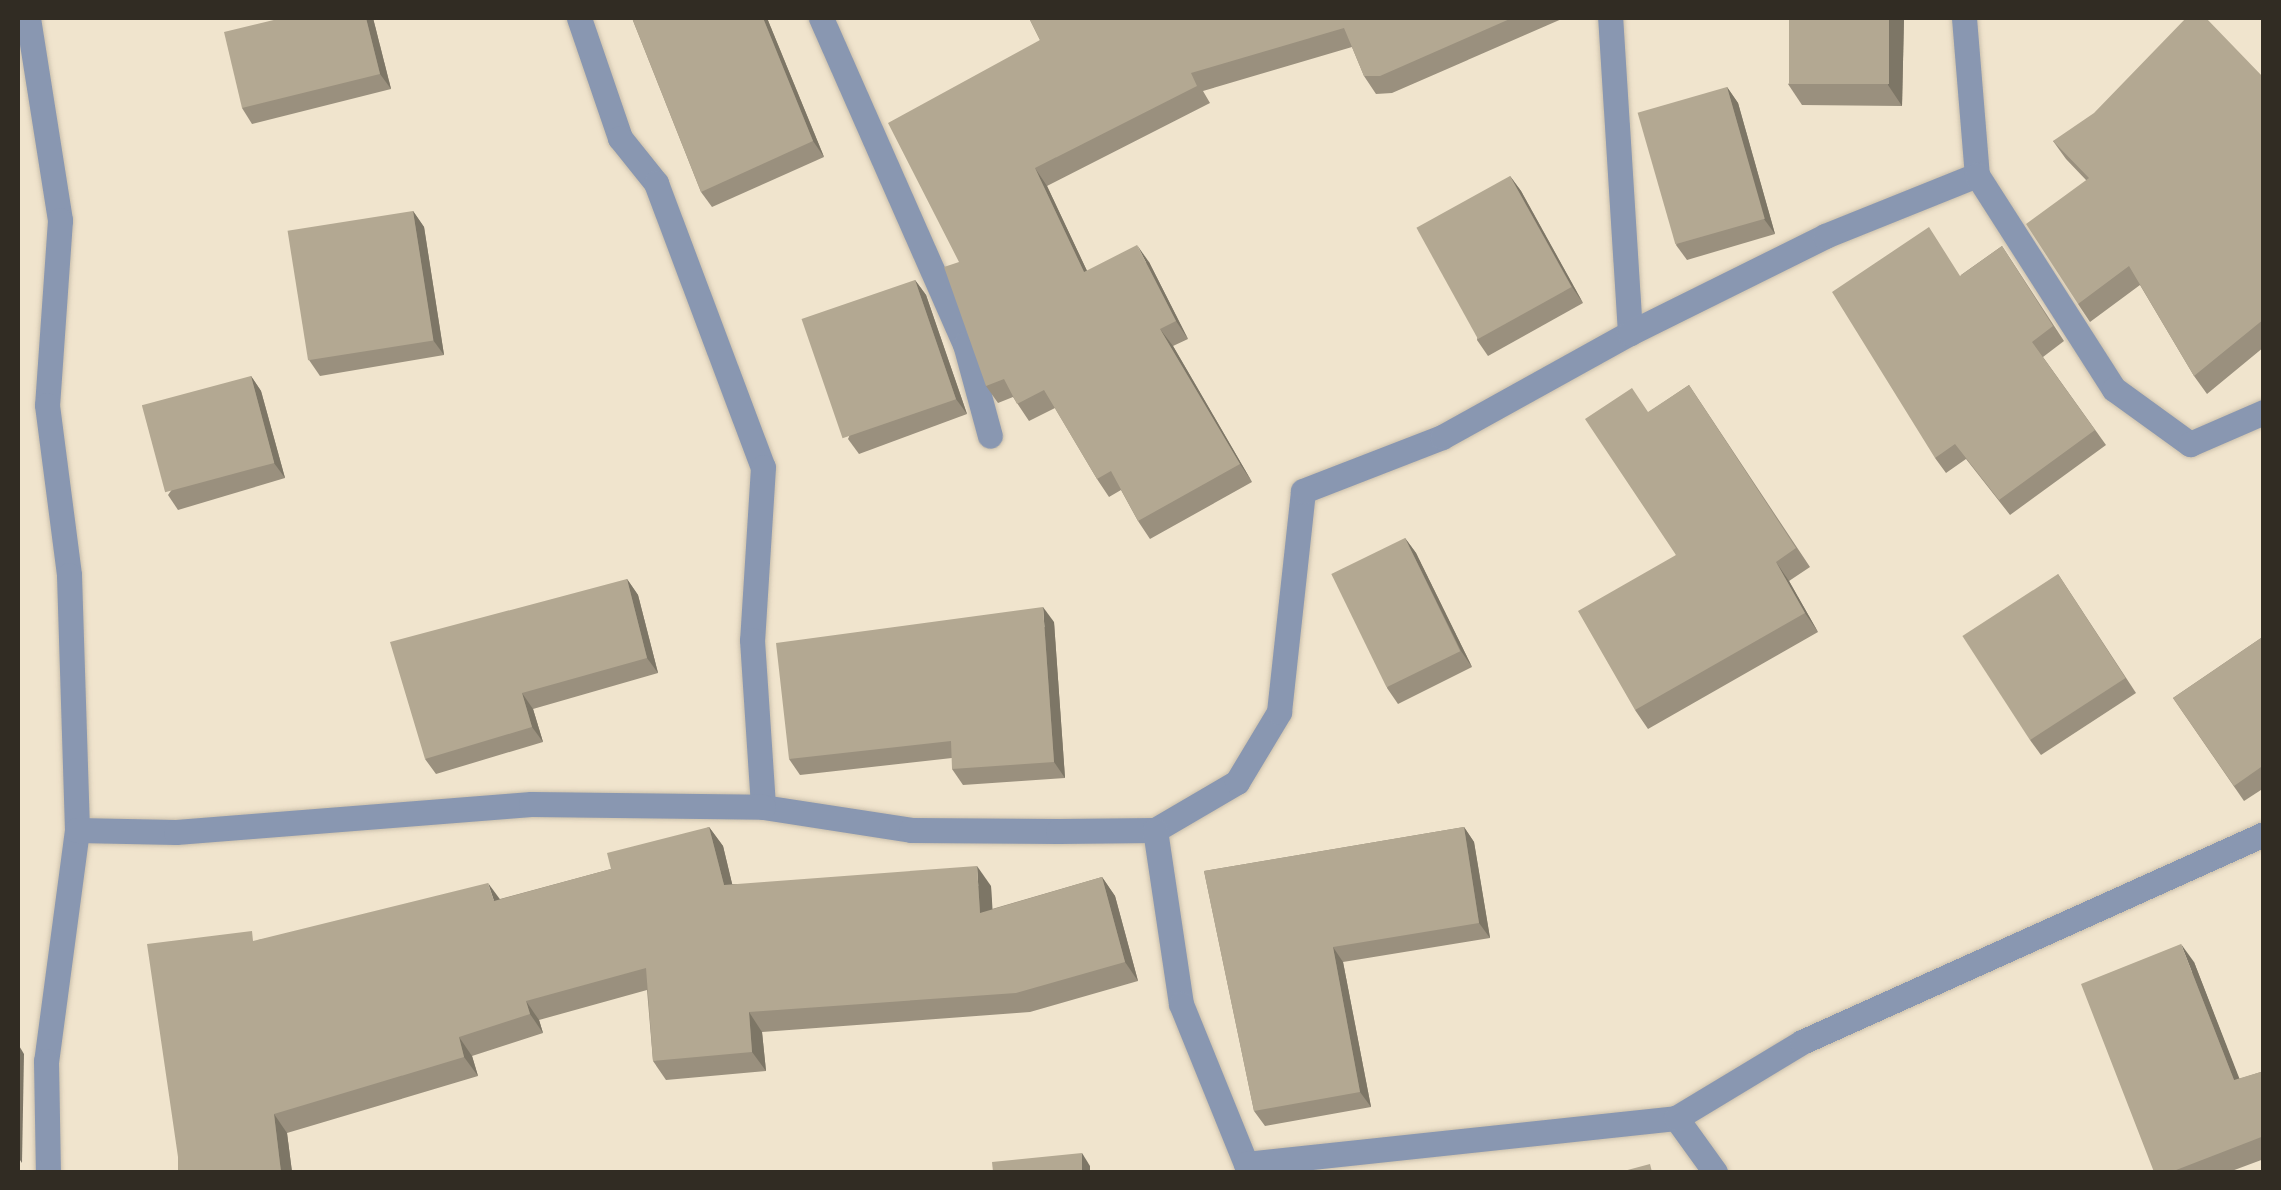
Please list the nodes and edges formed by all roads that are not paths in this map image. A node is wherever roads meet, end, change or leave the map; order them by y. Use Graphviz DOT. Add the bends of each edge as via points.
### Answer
graph roads {
  1 [pos="28,18"];
  2 [pos="580,18"];
  3 [pos="821,18"];
  4 [pos="1610,18"];
  5 [pos="1964,18"];
  6 [pos="1978,175"];
  7 [pos="1630,333"];
  8 [pos="2264,412"];
  9 [pos="990,436"];
  10 [pos="763,807"];
  11 [pos="77,830"];
  12 [pos="1155,830"];
  13 [pos="2264,834"];
  14 [pos="1676,1118"];
  15 [pos="48,1172"];
  16 [pos="1716,1172"];
  1 -- 11 [label="street" via="60,220 46,405 69,575"];
  2 -- 10 [label="street" via="620,138 656,183 763,467 752,640"];
  3 -- 9 [label="street" via="966,344"];
  4 -- 7 [label="street"];
  5 -- 6 [label="street"];
  6 -- 7 [label="street" via="1825,236"];
  6 -- 8 [label="street" via="2114,389 2190,444"];
  7 -- 12 [label="street" via="1442,438 1303,492 1279,712 1237,782"];
  10 -- 11 [label="street" via="530,804 176,832"];
  10 -- 12 [label="street" via="912,830"];
  11 -- 15 [label="street" via="46,1061"];
  12 -- 14 [label="street" via="1181,1004 1246,1164"];
  13 -- 14 [label="street" via="1802,1042"];
  14 -- 16 [label="street"];
}
